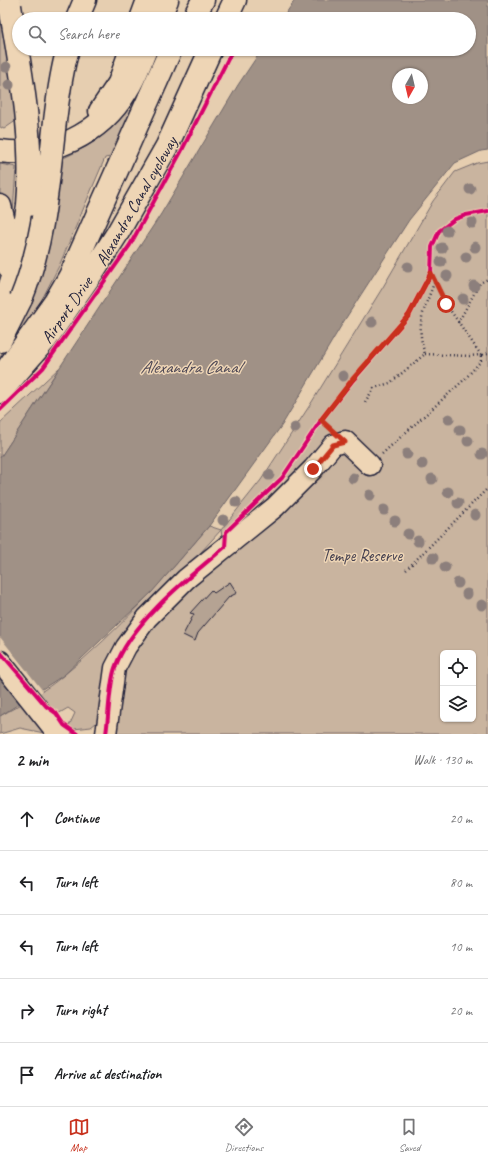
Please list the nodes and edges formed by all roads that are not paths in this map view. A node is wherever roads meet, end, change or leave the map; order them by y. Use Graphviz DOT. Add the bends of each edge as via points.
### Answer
graph roads {
  1 [pos="85,0"];
  2 [pos="147,0"];
  3 [pos="167,0"];
  4 [pos="193,0"];
  5 [pos="203,0"];
  6 [pos="235,0"];
  7 [pos="9,3"];
  8 [pos="80,12"];
  9 [pos="143,12"];
  10 [pos="162,12"];
  11 [pos="188,12"];
  12 [pos="197,12"];
  13 [pos="229,12"];
  14 [pos="12,21"];
  15 [pos="18,56"];
  16 [pos="66,56"];
  17 [pos="128,56"];
  18 [pos="143,56"];
  19 [pos="168,56"];
  20 [pos="173,56"];
  21 [pos="208,56"];
  22 [pos="140,120"];
  23 [pos="0,141"];
  24 [pos="70,142"];
  25 [pos="0,150"];
  26 [pos="0,206"];
  27 [pos="16,293"];
  28 [pos="0,309"];
  29 [pos="0,313"];
  30 [pos="0,341"];
  31 [pos="0,379"];
  32 [pos="0,392"];
  33 [pos="370,465"];
  34 [pos="0,661"];
  35 [pos="55,728"];
  36 [pos="106,734"];
  1 -- 8 [label="main road"];
  2 -- 9 [label="street"];
  3 -- 10 [label="main road"];
  4 -- 11 [label="main road"];
  5 -- 12 [label="main road"];
  6 -- 13 [label="main road"];
  7 -- 14 [label="main road, bridge"];
  15 -- 27 [label="main road, bridge" via="30,164"];
  16 -- 27 [label="main road, bridge" via="40,237 34,264"];
  17 -- 24 [label="street" via="118,83 108,100"];
  18 -- 24 [label="main road" via="127,90 116,105 102,121"];
  19 -- 22 [label="main road"];
  20 -- 22 [label="main road"];
  21 -- 32 [label="main road, Airport Drive" via="161,158 117,234 46,339"];
  22 -- 31 [label="main road" via="70,276 55,302"];
  23 -- 24 [label="main road" via="30,145"];
  24 -- 25 [label="main road" via="38,152"];
  26 -- 28 [label="main road" via="8,238 9,260"];
  27 -- 29 [label="main road"];
  27 -- 30 [label="main road"];
  33 -- 36 [label="street" via="349,444 336,443 275,507 186,579 147,618 126,647 115,668"];
  34 -- 35 [label="street"];
}
